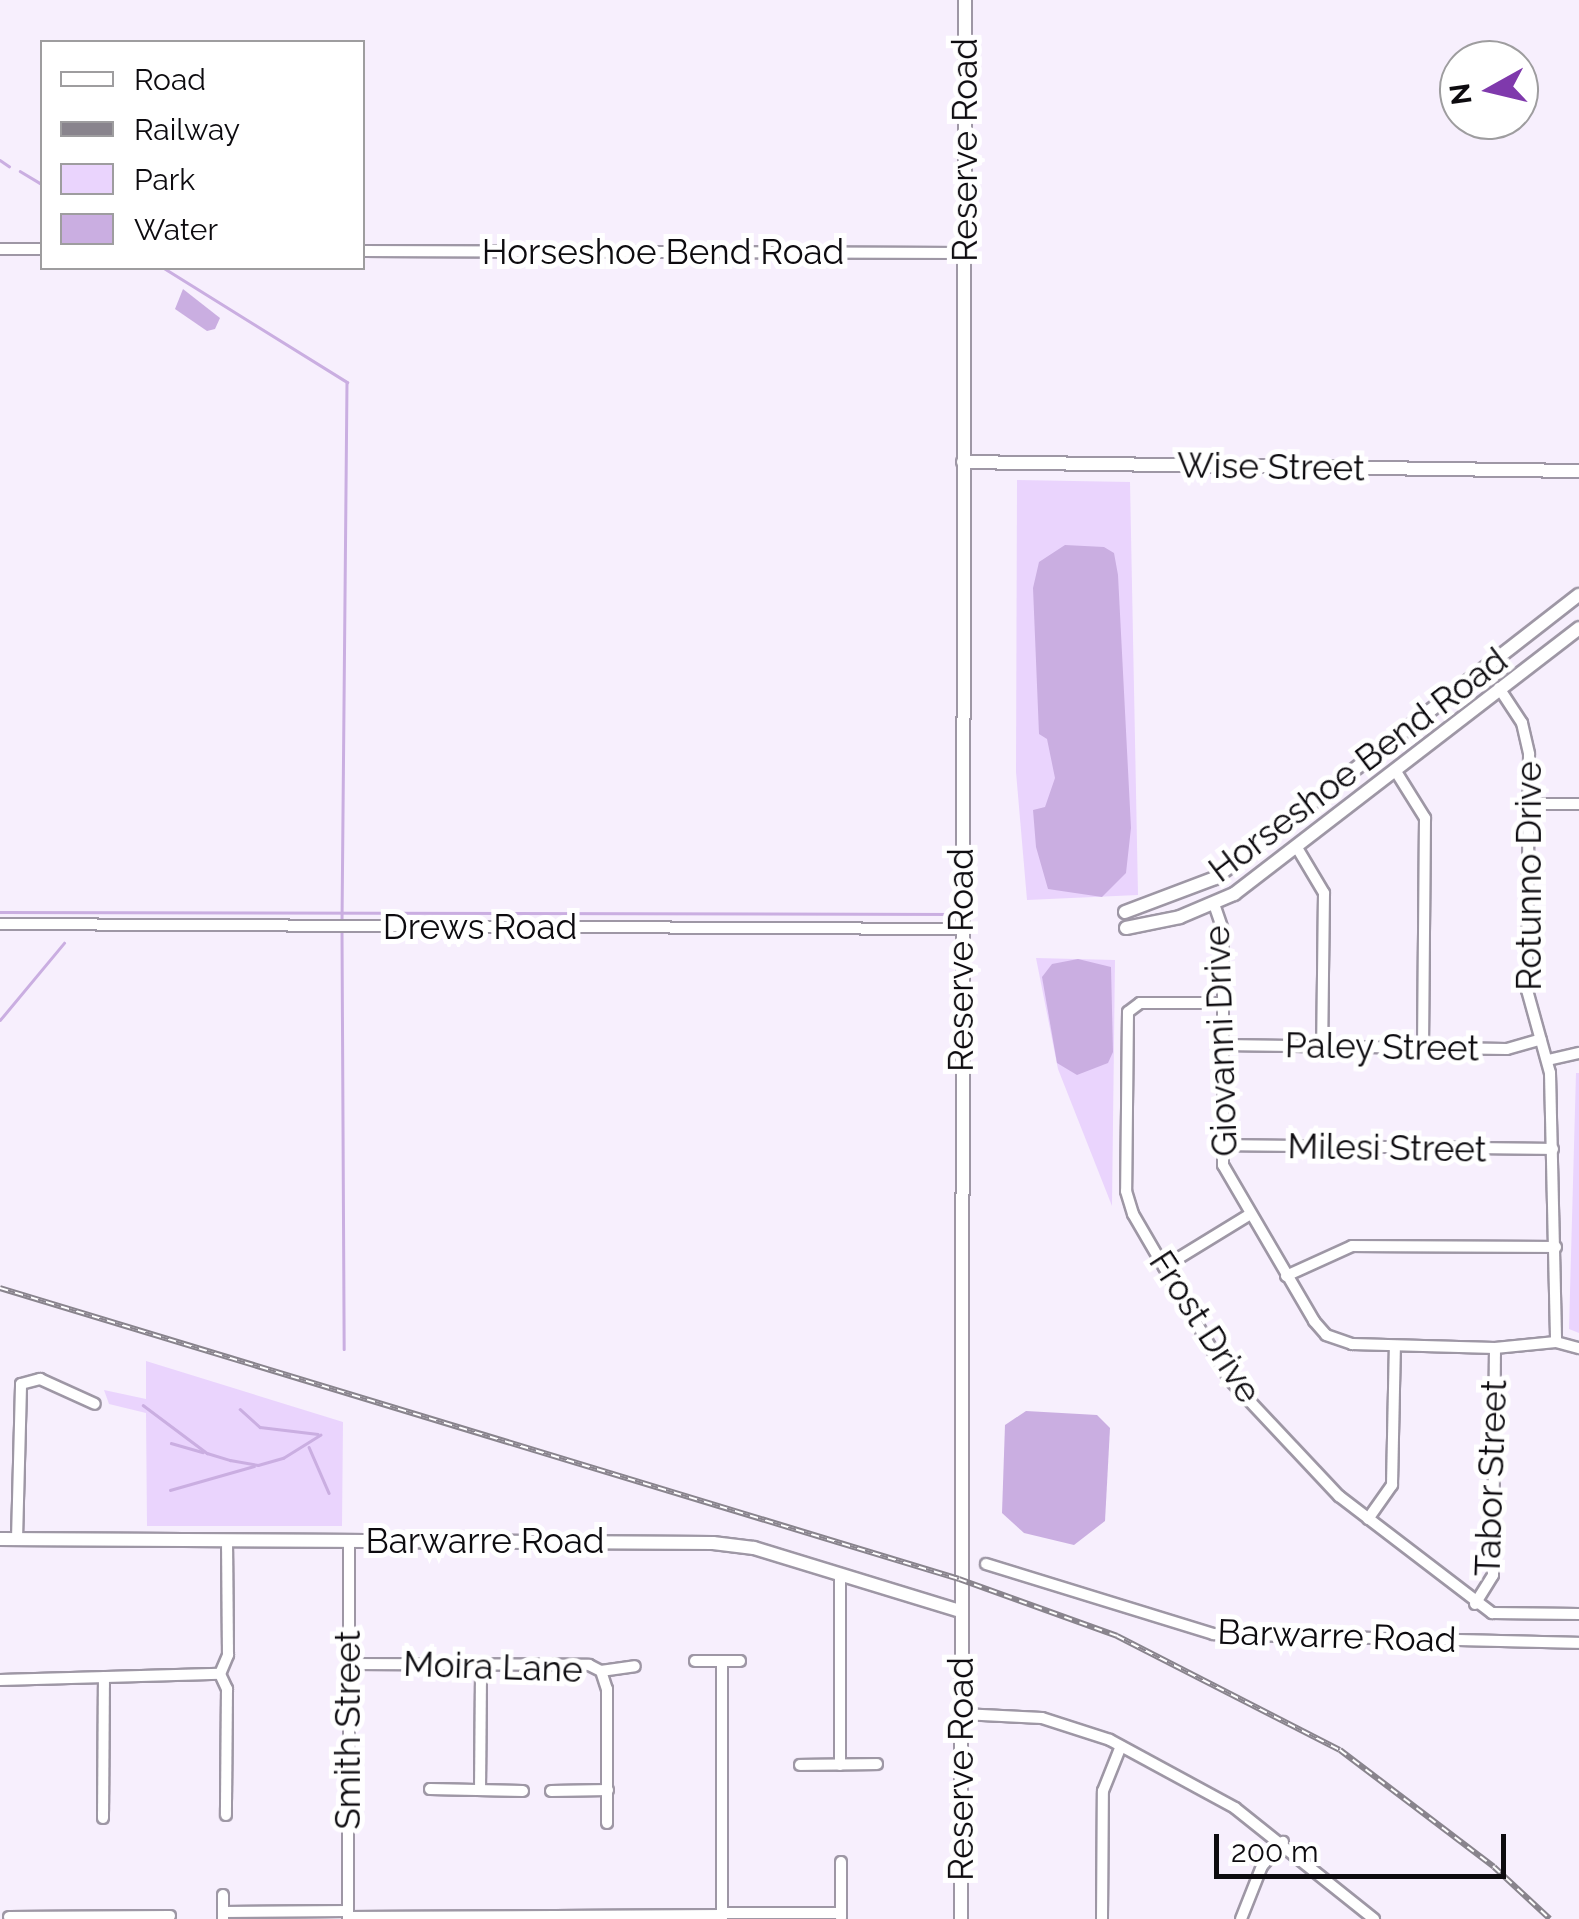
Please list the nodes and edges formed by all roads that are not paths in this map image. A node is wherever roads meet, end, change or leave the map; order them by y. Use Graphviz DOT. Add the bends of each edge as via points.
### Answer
graph roads {
  1 [pos="966,0"];
  2 [pos="0,249"];
  3 [pos="40,250"];
  4 [pos="365,250"];
  5 [pos="964,253"];
  6 [pos="963,462"];
  7 [pos="1579,471"];
  8 [pos="1579,595"];
  9 [pos="1579,628"];
  10 [pos="1484,669"];
  11 [pos="1499,688"];
  12 [pos="1396,770"];
  13 [pos="1529,804"];
  14 [pos="1579,804"];
  15 [pos="1282,828"];
  16 [pos="1296,846"];
  17 [pos="1204,884"];
  18 [pos="1214,904"];
  19 [pos="1125,912"];
  20 [pos="0,924"];
  21 [pos="1126,928"];
  22 [pos="961,929"];
  23 [pos="1222,1003"];
  24 [pos="1541,1039"];
  25 [pos="1222,1045"];
  26 [pos="1322,1046"];
  27 [pos="1423,1047"];
  28 [pos="1579,1053"];
  29 [pos="1548,1060"];
  30 [pos="1221,1145"];
  31 [pos="1552,1150"];
  32 [pos="1248,1215"];
  33 [pos="1556,1247"];
  34 [pos="1164,1267"];
  35 [pos="1286,1276"];
  36 [pos="1556,1342"];
  37 [pos="1394,1347"];
  38 [pos="1496,1348"];
  39 [pos="1579,1348"];
  40 [pos="94,1404"];
  41 [pos="1368,1519"];
  42 [pos="0,1540"];
  43 [pos="17,1540"];
  44 [pos="227,1541"];
  45 [pos="348,1541"];
  46 [pos="986,1564"];
  47 [pos="840,1574"];
  48 [pos="1474,1604"];
  49 [pos="960,1611"];
  50 [pos="1579,1614"];
  51 [pos="1579,1643"];
  52 [pos="695,1661"];
  53 [pos="740,1661"];
  54 [pos="722,1662"];
  55 [pos="348,1664"];
  56 [pos="481,1664"];
  57 [pos="635,1666"];
  58 [pos="601,1671"];
  59 [pos="220,1674"];
  60 [pos="104,1677"];
  61 [pos="0,1680"];
  62 [pos="962,1714"];
  63 [pos="1121,1746"];
  64 [pos="840,1764"];
  65 [pos="877,1764"];
  66 [pos="800,1765"];
  67 [pos="430,1788"];
  68 [pos="480,1790"];
  69 [pos="523,1790"];
  70 [pos="608,1790"];
  71 [pos="552,1791"];
  72 [pos="226,1815"];
  73 [pos="103,1818"];
  74 [pos="607,1823"];
  75 [pos="1283,1842"];
  76 [pos="841,1862"];
  77 [pos="223,1895"];
  78 [pos="223,1915"];
  79 [pos="170,1916"];
  80 [pos="348,1916"];
  81 [pos="722,1916"];
  82 [pos="841,1916"];
  83 [pos="6,1917"];
  84 [pos="574,1917"];
  85 [pos="127,1918"];
  86 [pos="961,1919"];
  87 [pos="1102,1919"];
  88 [pos="1242,1919"];
  89 [pos="1374,1919"];
  1 -- 5 [label="street, Reserve Road"];
  2 -- 3 [label="street"];
  4 -- 5 [label="street, Horseshoe Bend Road"];
  5 -- 6 [label="street, Reserve Road"];
  6 -- 7 [label="street, Wise Street"];
  6 -- 22 [label="street, Reserve Road"];
  8 -- 10 [label="street, Horseshoe Bend Road"];
  9 -- 11 [label="street, Horseshoe Bend Road"];
  10 -- 11 [label="street"];
  10 -- 15 [label="street, Horseshoe Bend Road"];
  11 -- 12 [label="street, Horseshoe Bend Road"];
  11 -- 13 [label="street, Rotunno Drive" via="1526,735"];
  12 -- 16 [label="street, Horseshoe Bend Road"];
  12 -- 27 [label="street" via="1425,813"];
  13 -- 14 [label="street"];
  13 -- 24 [label="street, Rotunno Drive" via="1527,990"];
  15 -- 16 [label="street"];
  15 -- 17 [label="street, Horseshoe Bend Road"];
  16 -- 18 [label="street, Horseshoe Bend Road"];
  16 -- 26 [label="street" via="1324,893"];
  17 -- 18 [label="street"];
  17 -- 19 [label="street, Horseshoe Bend Road"];
  18 -- 21 [label="street, Horseshoe Bend Road"];
  18 -- 23 [label="street, Giovanni Drive" via="1223,930"];
  20 -- 22 [label="street, Drews Road"];
  22 -- 49 [label="street, Reserve Road"];
  23 -- 25 [label="street, Giovanni Drive"];
  23 -- 34 [label="street, Frost Drive" via="1140,1003 1127,1015 1126,1195"];
  24 -- 27 [label="street, Paley Street" via="1511,1048"];
  24 -- 29 [label="street, Rotunno Drive"];
  25 -- 26 [label="street, Paley Street"];
  25 -- 30 [label="street, Giovanni Drive"];
  26 -- 27 [label="street, Paley Street"];
  28 -- 29 [label="street"];
  29 -- 31 [label="street, Rotunno Drive"];
  30 -- 31 [label="street, Milesi Street"];
  30 -- 32 [label="street, Giovanni Drive" via="1224,1170"];
  31 -- 33 [label="street, Rotunno Drive"];
  32 -- 34 [label="street"];
  32 -- 35 [label="street, Giovanni Drive"];
  33 -- 35 [label="street" via="1352,1246"];
  33 -- 36 [label="street, Rotunno Drive"];
  34 -- 41 [label="street, Frost Drive" via="1235,1387"];
  35 -- 37 [label="street, Giovanni Drive" via="1326,1335"];
  36 -- 38 [label="street, Giovanni Drive"];
  36 -- 39 [label="street"];
  37 -- 38 [label="street, Giovanni Drive"];
  37 -- 41 [label="street" via="1392,1485"];
  38 -- 48 [label="street, Tabor Street" via="1493,1575"];
  40 -- 43 [label="street" via="40,1379 21,1384"];
  41 -- 48 [label="street, Frost Drive"];
  42 -- 43 [label="street, Barwarre Road"];
  43 -- 44 [label="street, Barwarre Road"];
  44 -- 45 [label="street, Barwarre Road"];
  44 -- 59 [label="street" via="228,1654"];
  45 -- 47 [label="street, Barwarre Road" via="713,1542"];
  45 -- 55 [label="street, Smith Street"];
  46 -- 51 [label="street, Barwarre Road" via="1213,1634"];
  47 -- 49 [label="street, Barwarre Road"];
  47 -- 64 [label="street"];
  48 -- 50 [label="street, Frost Drive" via="1492,1613"];
  49 -- 62 [label="street, Reserve Road"];
  52 -- 54 [label="street"];
  53 -- 54 [label="street"];
  54 -- 81 [label="street"];
  55 -- 56 [label="street, Moira Lane"];
  55 -- 80 [label="street, Smith Street"];
  56 -- 58 [label="street, Moira Lane" via="589,1665"];
  56 -- 68 [label="street"];
  57 -- 58 [label="street, Moira Lane"];
  58 -- 70 [label="street"];
  59 -- 60 [label="street"];
  59 -- 72 [label="street" via="228,1689"];
  60 -- 61 [label="street"];
  60 -- 73 [label="street"];
  62 -- 63 [label="street" via="1042,1718"];
  62 -- 86 [label="street, Reserve Road"];
  63 -- 75 [label="street"];
  63 -- 87 [label="street" via="1103,1791"];
  64 -- 65 [label="street"];
  64 -- 66 [label="street"];
  67 -- 68 [label="street"];
  68 -- 69 [label="street"];
  70 -- 71 [label="street"];
  70 -- 74 [label="street"];
  75 -- 88 [label="street" via="1262,1866"];
  75 -- 89 [label="street"];
  76 -- 82 [label="street"];
  77 -- 78 [label="street"];
  78 -- 80 [label="street"];
  79 -- 85 [label="street"];
  80 -- 84 [label="street"];
  81 -- 82 [label="street"];
  81 -- 84 [label="street"];
  83 -- 85 [label="street"];
}
